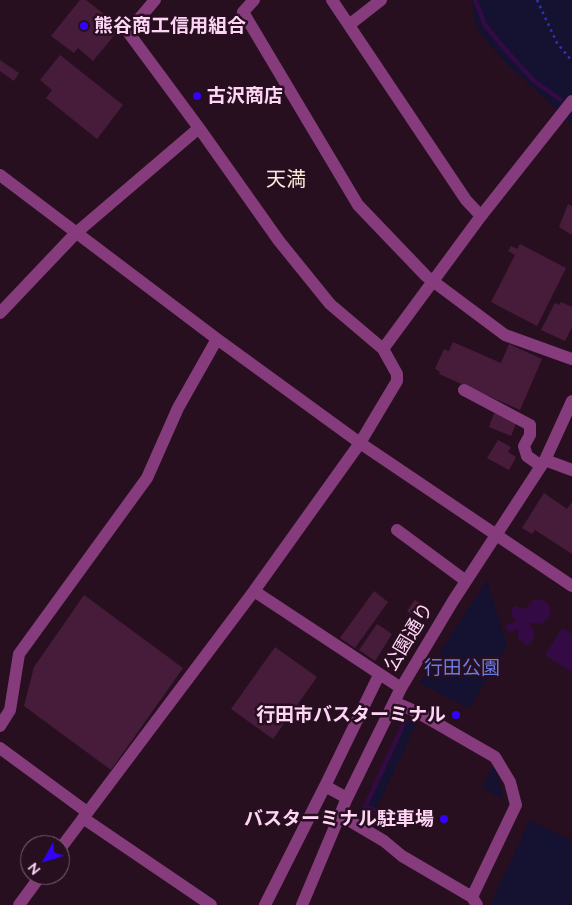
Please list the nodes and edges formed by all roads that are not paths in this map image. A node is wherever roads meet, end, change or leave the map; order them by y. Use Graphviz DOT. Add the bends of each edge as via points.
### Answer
graph roads {
  1 [pos="155,0"];
  2 [pos="254,0"];
  3 [pos="332,0"];
  4 [pos="382,0"];
  5 [pos="349,25"];
  6 [pos="572,101"];
  7 [pos="199,128"];
  8 [pos="0,175"];
  9 [pos="481,216"];
  10 [pos="76,233"];
  11 [pos="434,282"];
  12 [pos="0,314"];
  13 [pos="217,339"];
  14 [pos="383,349"];
  15 [pos="572,359"];
  16 [pos="464,390"];
  17 [pos="572,401"];
  18 [pos="360,443"];
  19 [pos="543,463"];
  20 [pos="572,470"];
  21 [pos="397,530"];
  22 [pos="495,536"];
  23 [pos="466,582"];
  24 [pos="572,586"];
  25 [pos="254,591"];
  26 [pos="379,675"];
  27 [pos="401,688"];
  28 [pos="394,702"];
  29 [pos="0,726"];
  30 [pos="0,748"];
  31 [pos="325,786"];
  32 [pos="347,798"];
  33 [pos="85,815"];
  34 [pos="340,815"];
  35 [pos="70,835"];
  36 [pos="34,885"];
  37 [pos="475,901"];
  38 [pos="19,905"];
  39 [pos="211,905"];
  40 [pos="265,905"];
  41 [pos="302,905"];
  1 -- 7 [label="street" via="128,32"];
  2 -- 11 [label="street" via="243,12 358,205"];
  3 -- 5 [label="street"];
  4 -- 5 [label="street"];
  5 -- 9 [label="street" via="466,200"];
  6 -- 9 [label="street"];
  7 -- 10 [label="street"];
  7 -- 14 [label="street" via="279,241 330,304"];
  8 -- 10 [label="street"];
  9 -- 11 [label="street"];
  10 -- 12 [label="street"];
  10 -- 13 [label="street"];
  11 -- 14 [label="street"];
  11 -- 15 [label="street" via="505,335"];
  13 -- 18 [label="street"];
  13 -- 29 [label="street" via="178,408 147,478 19,654 10,710"];
  14 -- 18 [label="street" via="397,374 397,381"];
  16 -- 19 [label="street" via="530,425 530,435 524,446 527,456"];
  17 -- 19 [label="street, 公園通り"];
  18 -- 22 [label="street"];
  18 -- 25 [label="street"];
  19 -- 20 [label="street"];
  19 -- 22 [label="street, 公園通り"];
  21 -- 23 [label="street"];
  22 -- 23 [label="street, 公園通り"];
  22 -- 24 [label="street"];
  23 -- 27 [label="street, 公園通り"];
  25 -- 26 [label="street"];
  25 -- 33 [label="street"];
  26 -- 27 [label="street"];
  26 -- 31 [label="street"];
  27 -- 28 [label="street, 公園通り"];
  28 -- 32 [label="street, 公園通り"];
  28 -- 37 [label="street" via="495,757 510,782 516,805"];
  30 -- 33 [label="street"];
  31 -- 32 [label="street"];
  31 -- 40 [label="street"];
  32 -- 34 [label="street, 公園通り"];
  33 -- 35 [label="street"];
  33 -- 39 [label="street"];
  34 -- 37 [label="street"];
  34 -- 41 [label="street, 公園通り"];
  36 -- 38 [label="street"];
}
